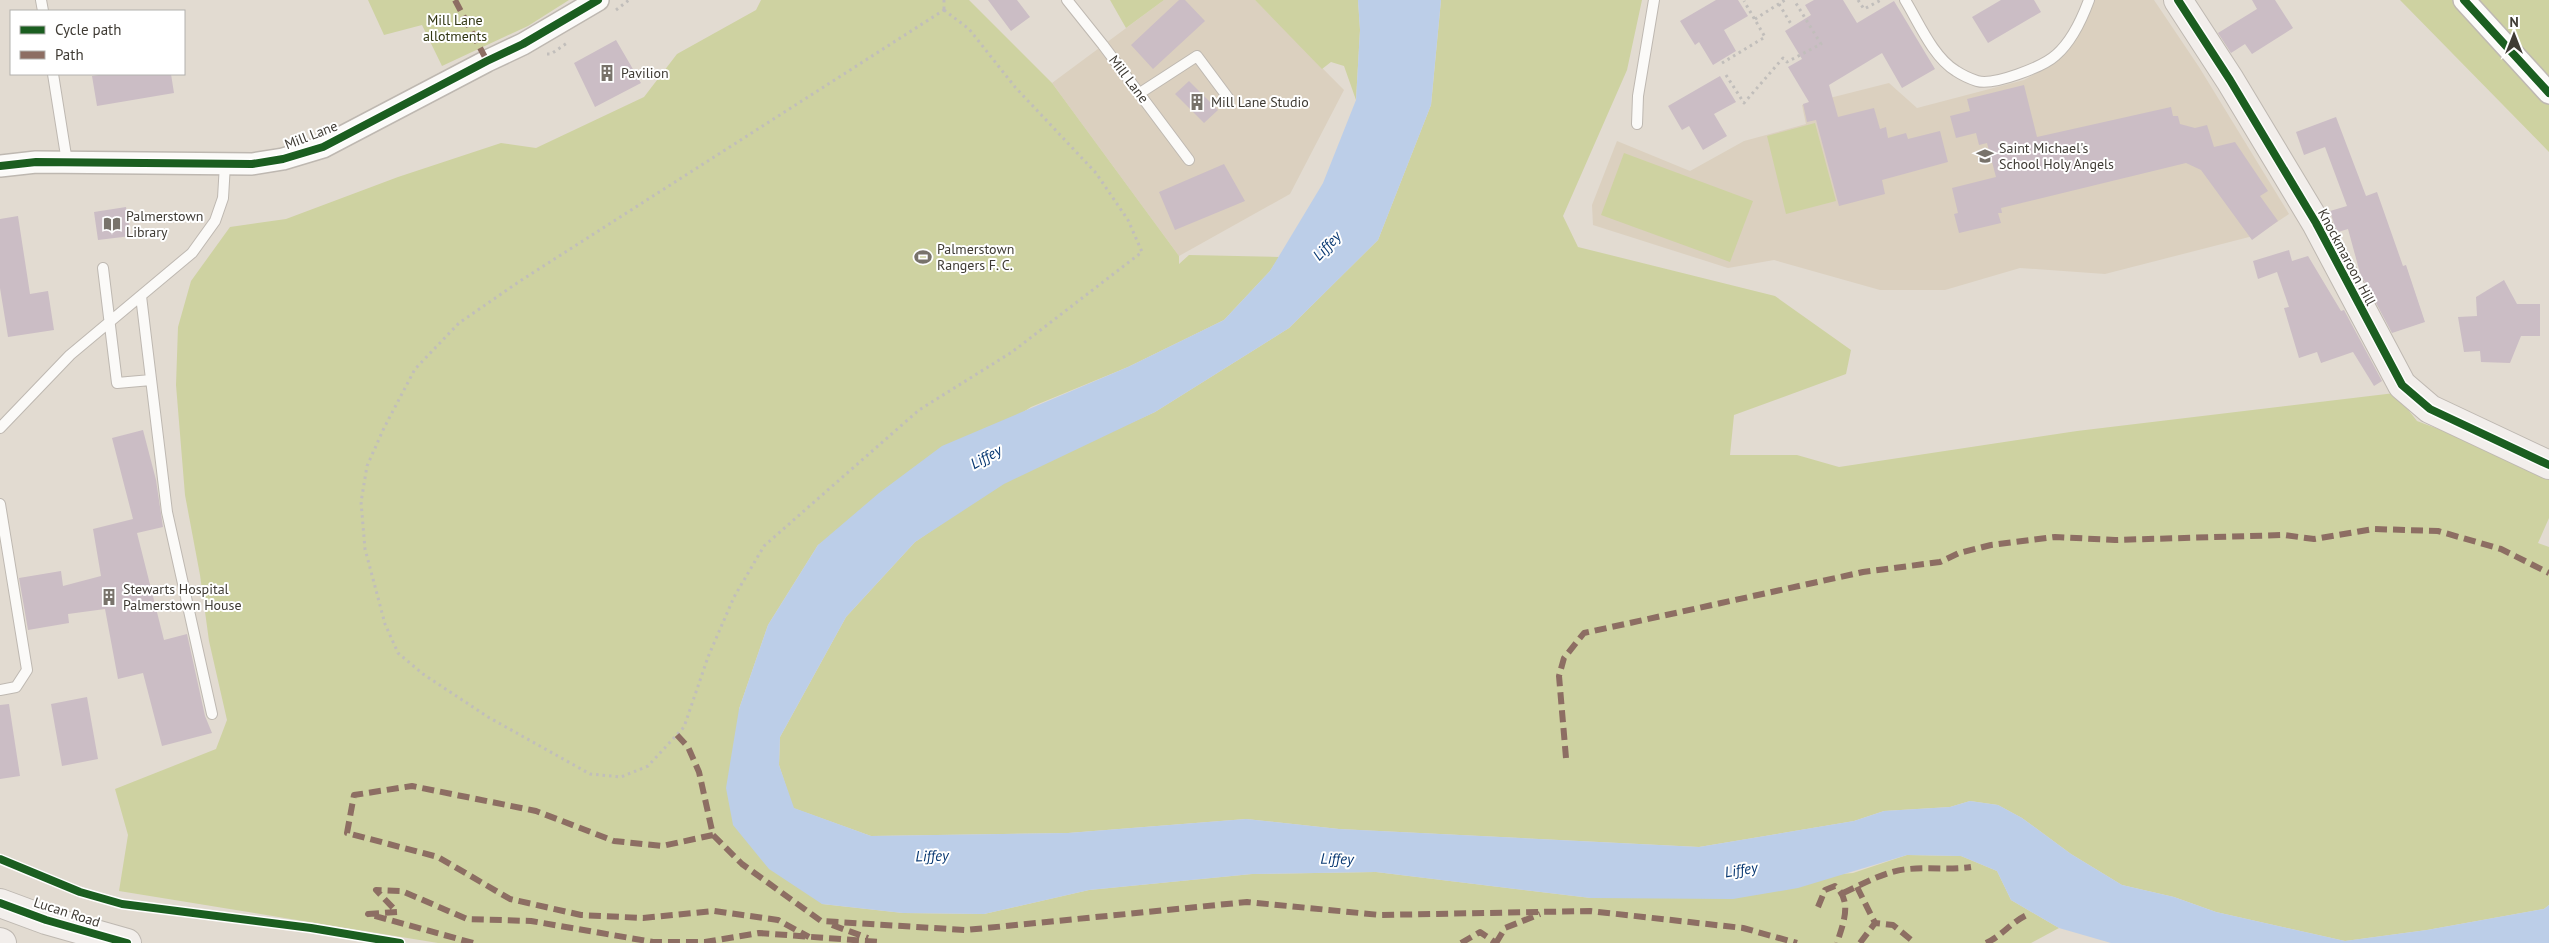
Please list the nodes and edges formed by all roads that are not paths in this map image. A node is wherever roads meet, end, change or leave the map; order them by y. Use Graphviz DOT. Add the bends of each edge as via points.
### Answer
graph roads {
  1 [pos="598,0"];
  2 [pos="1066,0"];
  3 [pos="1654,0"];
  4 [pos="1905,0"];
  5 [pos="2089,0"];
  6 [pos="2178,0"];
  7 [pos="2464,0"];
  8 [pos="53,75"];
  9 [pos="1140,93"];
  10 [pos="2549,93"];
  11 [pos="1229,99"];
  12 [pos="1637,124"];
  13 [pos="1189,160"];
  14 [pos="67,162"];
  15 [pos="225,164"];
  16 [pos="0,166"];
  17 [pos="104,268"];
  18 [pos="141,296"];
  19 [pos="109,323"];
  20 [pos="151,380"];
  21 [pos="0,428"];
  22 [pos="2549,464"];
  23 [pos="0,504"];
  24 [pos="0,690"];
  25 [pos="212,714"];
  26 [pos="0,902"];
  27 [pos="127,943"];
  1 -- 15 [label="street, Mill Lane" via="523,44 323,147 283,159"];
  2 -- 9 [label="lane, Mill Lane"];
  3 -- 12 [label="lane" via="1638,96"];
  4 -- 5 [label="lane" via="1939,54 1955,71 1979,82 2031,70 2056,56 2074,33"];
  6 -- 22 [label="street, Knockmaroon Hill" via="2316,223 2402,385 2430,409"];
  7 -- 10 [label="street"];
  8 -- 14 [label="lane"];
  9 -- 11 [label="lane" via="1197,56"];
  9 -- 13 [label="lane, Mill Lane"];
  14 -- 15 [label="street, Mill Lane"];
  14 -- 16 [label="street, Mill Lane"];
  15 -- 18 [label="lane" via="223,198 215,222 192,253"];
  17 -- 19 [label="lane"];
  18 -- 19 [label="lane"];
  18 -- 20 [label="lane"];
  19 -- 20 [label="lane" via="117,383"];
  19 -- 21 [label="lane" via="70,355"];
  20 -- 25 [label="lane" via="167,512"];
  23 -- 24 [label="lane" via="27,670 16,687"];
  26 -- 27 [label="street, Lucan Road" via="46,920"];
}
